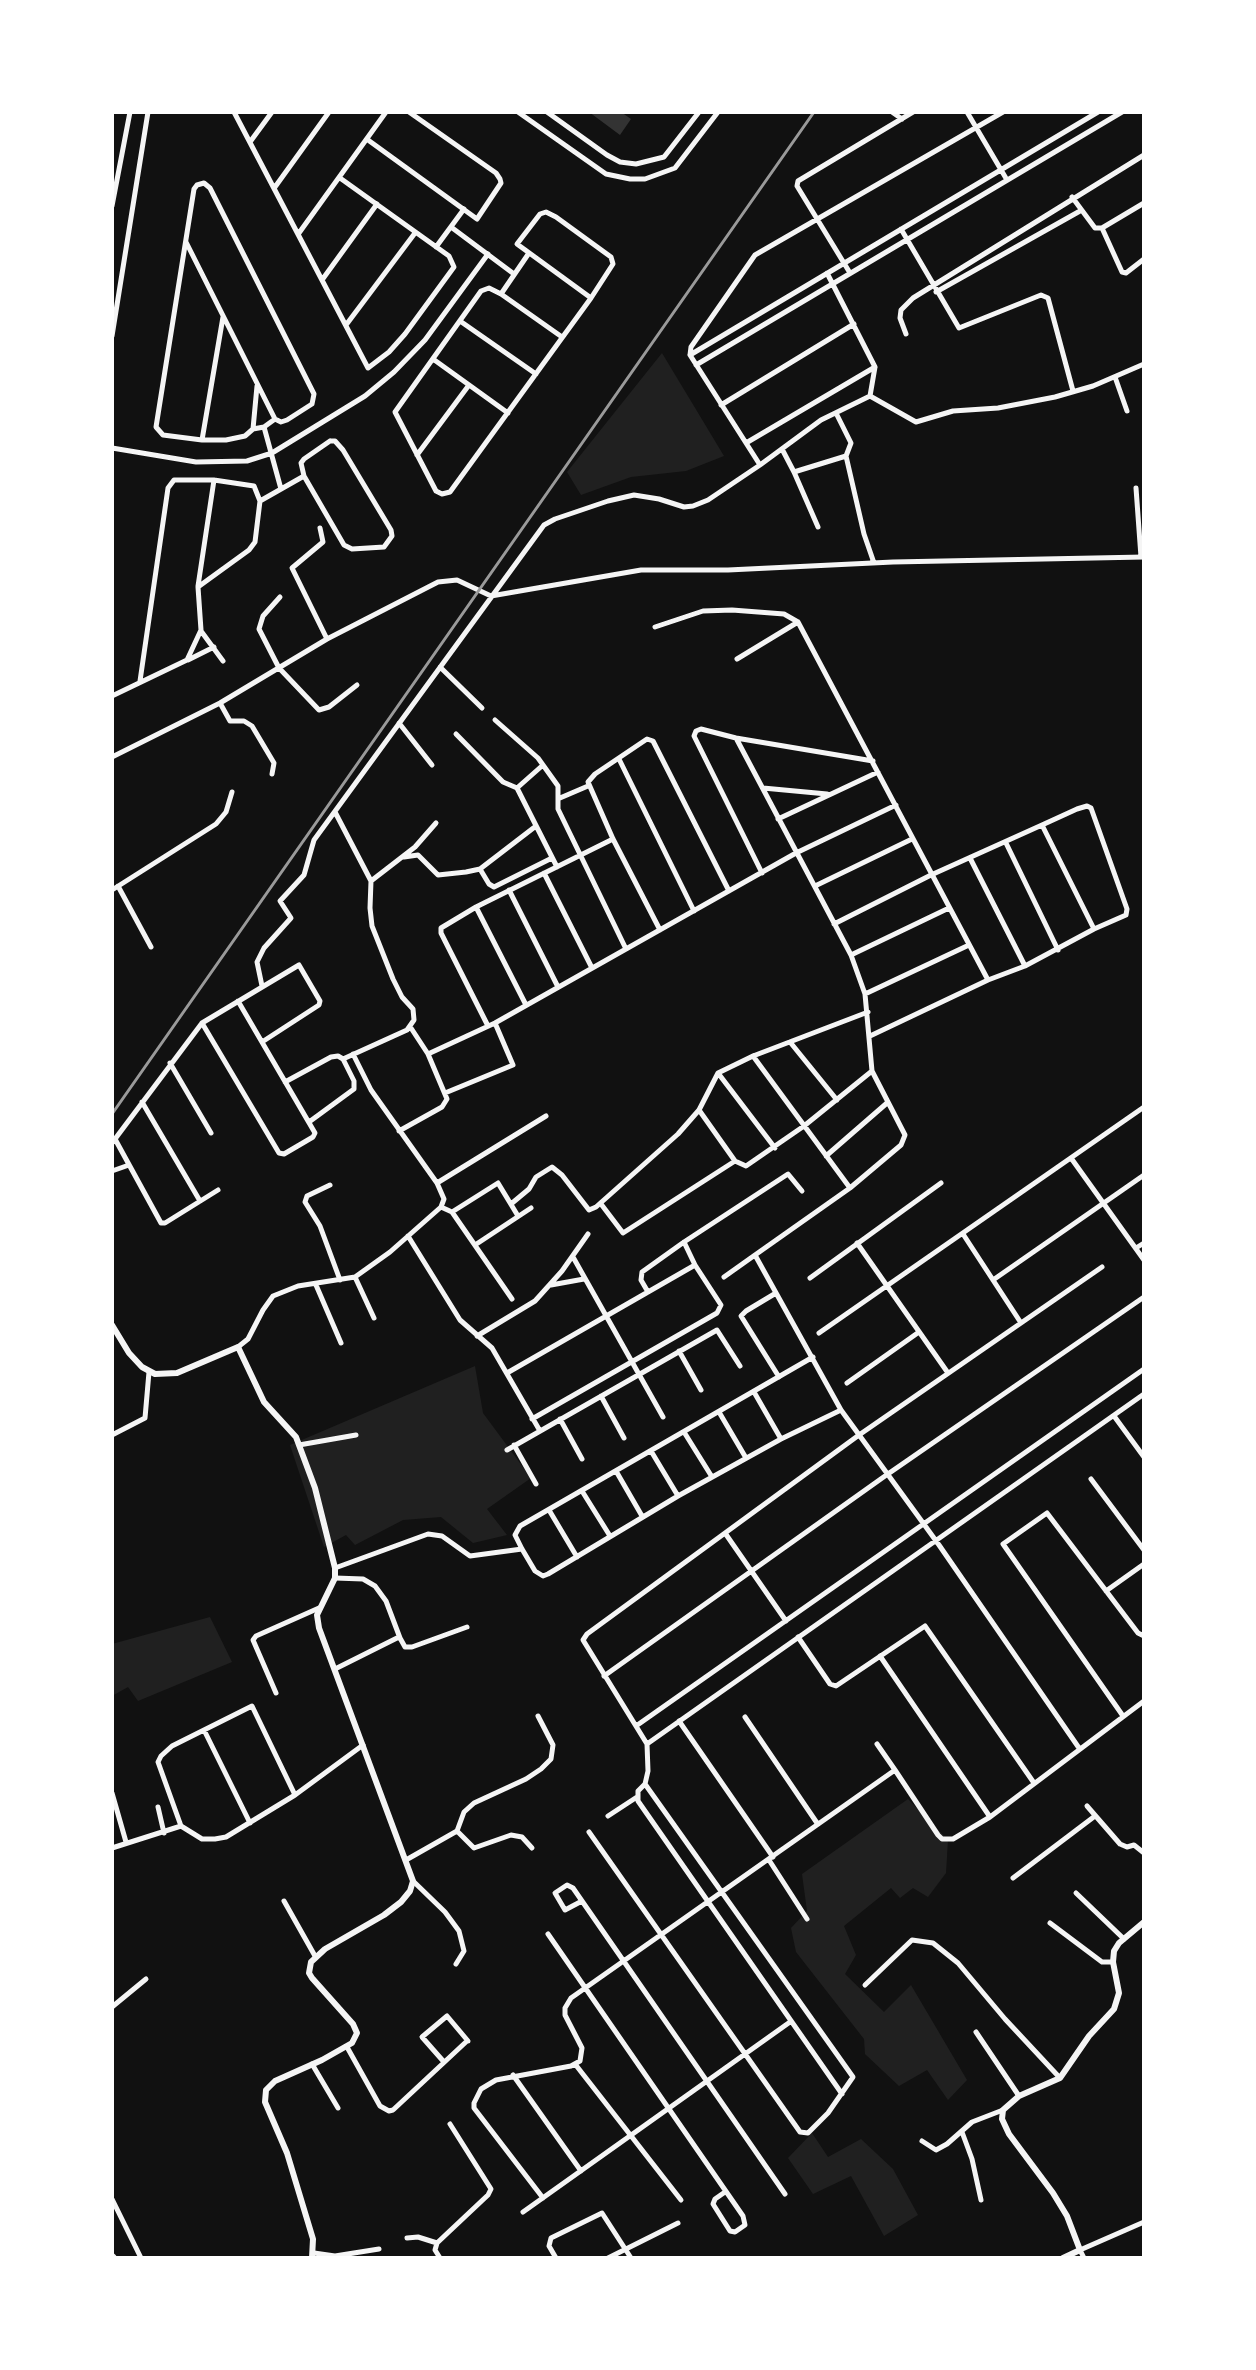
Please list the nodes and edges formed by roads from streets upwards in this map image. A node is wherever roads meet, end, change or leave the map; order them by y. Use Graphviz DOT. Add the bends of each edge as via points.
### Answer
graph roads {
  1 [pos="130,112"];
  2 [pos="148,112"];
  3 [pos="234,112"];
  4 [pos="272,112"];
  5 [pos="329,112"];
  6 [pos="386,112"];
  7 [pos="409,112"];
  8 [pos="518,112"];
  9 [pos="547,112"];
  10 [pos="699,112"];
  11 [pos="718,112"];
  12 [pos="892,112"];
  13 [pos="913,112"];
  14 [pos="967,112"];
  15 [pos="1003,112"];
  16 [pos="1098,112"];
  17 [pos="1122,112"];
  18 [pos="902,119"];
  19 [pos="976,127"];
  20 [pos="368,140"];
  21 [pos="250,142"];
  22 [pos="1144,155"];
  23 [pos="1001,169"];
  24 [pos="340,178"];
  25 [pos="1007,180"];
  26 [pos="275,187"];
  27 [pos="1072,197"];
  28 [pos="1144,203"];
  29 [pos="377,204"];
  30 [pos="112,206"];
  31 [pos="464,209"];
  32 [pos="1080,211"];
  33 [pos="818,220"];
  34 [pos="451,227"];
  35 [pos="1102,228"];
  36 [pos="901,229"];
  37 [pos="299,233"];
  38 [pos="415,233"];
  39 [pos="907,239"];
  40 [pos="186,242"];
  41 [pos="436,247"];
  42 [pos="529,253"];
  43 [pos="488,254"];
  44 [pos="1144,259"];
  45 [pos="844,262"];
  46 [pos="827,273"];
  47 [pos="850,273"];
  48 [pos="514,274"];
  49 [pos="322,280"];
  50 [pos="833,283"];
  51 [pos="934,289"];
  52 [pos="501,294"];
  53 [pos="591,298"];
  54 [pos="223,316"];
  55 [pos="460,321"];
  56 [pos="854,324"];
  57 [pos="346,325"];
  58 [pos="906,334"];
  59 [pos="112,336"];
  60 [pos="562,337"];
  61 [pos="690,355"];
  62 [pos="433,359"];
  63 [pos="1144,364"];
  64 [pos="696,365"];
  65 [pos="875,367"];
  66 [pos="536,374"];
  67 [pos="1115,377"];
  68 [pos="257,384"];
  69 [pos="469,385"];
  70 [pos="1073,391"];
  71 [pos="870,396"];
  72 [pos="721,405"];
  73 [pos="1127,411"];
  74 [pos="508,413"];
  75 [pos="836,413"];
  76 [pos="275,419"];
  77 [pos="264,427"];
  78 [pos="253,429"];
  79 [pos="202,440"];
  80 [pos="746,443"];
  81 [pos="112,448"];
  82 [pos="782,449"];
  83 [pos="272,453"];
  84 [pos="417,455"];
  85 [pos="846,456"];
  86 [pos="760,465"];
  87 [pos="794,472"];
  88 [pos="304,476"];
  89 [pos="214,480"];
  90 [pos="1136,488"];
  91 [pos="281,489"];
  92 [pos="260,501"];
  93 [pos="818,527"];
  94 [pos="320,528"];
  95 [pos="1143,557"];
  96 [pos="874,563"];
  97 [pos="198,587"];
  98 [pos="491,596"];
  99 [pos="280,597"];
  100 [pos="798,622"];
  101 [pos="655,627"];
  102 [pos="201,630"];
  103 [pos="327,639"];
  104 [pos="214,647"];
  105 [pos="737,659"];
  106 [pos="187,660"];
  107 [pos="223,661"];
  108 [pos="440,667"];
  109 [pos="279,668"];
  110 [pos="140,682"];
  111 [pos="357,685"];
  112 [pos="112,696"];
  113 [pos="220,703"];
  114 [pos="482,708"];
  115 [pos="495,720"];
  116 [pos="399,723"];
  117 [pos="456,734"];
  118 [pos="736,738"];
  119 [pos="112,757"];
  120 [pos="619,759"];
  121 [pos="873,761"];
  122 [pos="432,765"];
  123 [pos="543,765"];
  124 [pos="878,772"];
  125 [pos="272,774"];
  126 [pos="588,786"];
  127 [pos="517,788"];
  128 [pos="763,788"];
  129 [pos="232,792"];
  130 [pos="828,794"];
  131 [pos="560,798"];
  132 [pos="896,805"];
  133 [pos="335,812"];
  134 [pos="778,819"];
  135 [pos="436,823"];
  136 [pos="1042,825"];
  137 [pos="536,826"];
  138 [pos="613,839"];
  139 [pos="912,839"];
  140 [pos="1006,842"];
  141 [pos="796,853"];
  142 [pos="580,855"];
  143 [pos="404,857"];
  144 [pos="552,858"];
  145 [pos="970,858"];
  146 [pos="557,867"];
  147 [pos="480,869"];
  148 [pos="544,873"];
  149 [pos="762,873"];
  150 [pos="931,875"];
  151 [pos="371,881"];
  152 [pos="815,886"];
  153 [pos="115,888"];
  154 [pos="509,890"];
  155 [pos="729,891"];
  156 [pos="476,907"];
  157 [pos="949,908"];
  158 [pos="694,911"];
  159 [pos="834,924"];
  160 [pos="1094,929"];
  161 [pos="660,930"];
  162 [pos="969,945"];
  163 [pos="151,947"];
  164 [pos="626,949"];
  165 [pos="1058,950"];
  166 [pos="851,955"];
  167 [pos="1025,966"];
  168 [pos="592,968"];
  169 [pos="988,980"];
  170 [pos="262,986"];
  171 [pos="558,987"];
  172 [pos="865,994"];
  173 [pos="238,1001"];
  174 [pos="526,1005"];
  175 [pos="868,1012"];
  176 [pos="202,1023"];
  177 [pos="495,1023"];
  178 [pos="488,1026"];
  179 [pos="411,1028"];
  180 [pos="870,1036"];
  181 [pos="262,1042"];
  182 [pos="790,1042"];
  183 [pos="353,1054"];
  184 [pos="428,1054"];
  185 [pos="753,1056"];
  186 [pos="343,1059"];
  187 [pos="170,1063"];
  188 [pos="872,1071"];
  189 [pos="718,1073"];
  190 [pos="285,1082"];
  191 [pos="445,1093"];
  192 [pos="837,1100"];
  193 [pos="142,1102"];
  194 [pos="887,1103"];
  195 [pos="1144,1107"];
  196 [pos="699,1110"];
  197 [pos="546,1116"];
  198 [pos="309,1122"];
  199 [pos="804,1126"];
  200 [pos="399,1131"];
  201 [pos="211,1133"];
  202 [pos="113,1141"];
  203 [pos="775,1148"];
  204 [pos="826,1156"];
  205 [pos="1071,1158"];
  206 [pos="735,1161"];
  207 [pos="129,1165"];
  208 [pos="112,1171"];
  209 [pos="1144,1175"];
  210 [pos="437,1183"];
  211 [pos="941,1183"];
  212 [pos="330,1185"];
  213 [pos="850,1188"];
  214 [pos="218,1190"];
  215 [pos="802,1191"];
  216 [pos="200,1201"];
  217 [pos="601,1203"];
  218 [pos="1104,1203"];
  219 [pos="511,1204"];
  220 [pos="441,1207"];
  221 [pos="531,1208"];
  222 [pos="452,1212"];
  223 [pos="518,1216"];
  224 [pos="588,1234"];
  225 [pos="963,1234"];
  226 [pos="408,1236"];
  227 [pos="684,1242"];
  228 [pos="857,1243"];
  229 [pos="1144,1243"];
  230 [pos="475,1245"];
  231 [pos="1136,1248"];
  232 [pos="755,1255"];
  233 [pos="573,1257"];
  234 [pos="1144,1260"];
  235 [pos="695,1265"];
  236 [pos="1102,1267"];
  237 [pos="355,1277"];
  238 [pos="724,1277"];
  239 [pos="810,1278"];
  240 [pos="584,1279"];
  241 [pos="340,1280"];
  242 [pos="993,1280"];
  243 [pos="316,1285"];
  244 [pos="550,1285"];
  245 [pos="888,1287"];
  246 [pos="648,1292"];
  247 [pos="776,1293"];
  248 [pos="1144,1297"];
  249 [pos="512,1299"];
  250 [pos="374,1318"];
  251 [pos="606,1318"];
  252 [pos="1021,1323"];
  253 [pos="112,1325"];
  254 [pos="919,1332"];
  255 [pos="819,1333"];
  256 [pos="477,1336"];
  257 [pos="341,1343"];
  258 [pos="238,1347"];
  259 [pos="679,1351"];
  260 [pos="813,1357"];
  261 [pos="632,1362"];
  262 [pos="740,1366"];
  263 [pos="1144,1369"];
  264 [pos="149,1372"];
  265 [pos="507,1373"];
  266 [pos="639,1374"];
  267 [pos="948,1374"];
  268 [pos="779,1377"];
  269 [pos="847,1383"];
  270 [pos="701,1390"];
  271 [pos="754,1392"];
  272 [pos="1144,1394"];
  273 [pos="601,1396"];
  274 [pos="841,1410"];
  275 [pos="719,1412"];
  276 [pos="1114,1415"];
  277 [pos="663,1417"];
  278 [pos="532,1419"];
  279 [pos="560,1419"];
  280 [pos="540,1431"];
  281 [pos="684,1432"];
  282 [pos="112,1435"];
  283 [pos="356,1435"];
  284 [pos="859,1435"];
  285 [pos="624,1438"];
  286 [pos="781,1439"];
  287 [pos="299,1445"];
  288 [pos="514,1445"];
  289 [pos="507,1450"];
  290 [pos="651,1451"];
  291 [pos="1144,1457"];
  292 [pos="746,1458"];
  293 [pos="582,1459"];
  294 [pos="616,1471"];
  295 [pos="888,1474"];
  296 [pos="712,1477"];
  297 [pos="1091,1479"];
  298 [pos="536,1484"];
  299 [pos="582,1491"];
  300 [pos="678,1496"];
  301 [pos="549,1510"];
  302 [pos="642,1516"];
  303 [pos="923,1522"];
  304 [pos="725,1533"];
  305 [pos="610,1536"];
  306 [pos="935,1539"];
  307 [pos="522,1549"];
  308 [pos="1144,1550"];
  309 [pos="577,1557"];
  310 [pos="1144,1564"];
  311 [pos="335,1568"];
  312 [pos="752,1571"];
  313 [pos="335,1578"];
  314 [pos="1106,1591"];
  315 [pos="319,1608"];
  316 [pos="786,1621"];
  317 [pos="467,1627"];
  318 [pos="1144,1636"];
  319 [pos="798,1637"];
  320 [pos="400,1638"];
  321 [pos="880,1656"];
  322 [pos="335,1669"];
  323 [pos="604,1676"];
  324 [pos="276,1693"];
  325 [pos="1144,1701"];
  326 [pos="538,1716"];
  327 [pos="1123,1716"];
  328 [pos="745,1717"];
  329 [pos="679,1721"];
  330 [pos="636,1726"];
  331 [pos="204,1730"];
  332 [pos="647,1744"];
  333 [pos="877,1744"];
  334 [pos="363,1745"];
  335 [pos="1079,1748"];
  336 [pos="895,1770"];
  337 [pos="1034,1783"];
  338 [pos="645,1784"];
  339 [pos="112,1793"];
  340 [pos="295,1795"];
  341 [pos="637,1797"];
  342 [pos="1087,1806"];
  343 [pos="158,1807"];
  344 [pos="608,1816"];
  345 [pos="1095,1816"];
  346 [pos="990,1817"];
  347 [pos="250,1823"];
  348 [pos="817,1823"];
  349 [pos="181,1826"];
  350 [pos="457,1831"];
  351 [pos="589,1832"];
  352 [pos="164,1833"];
  353 [pos="126,1842"];
  354 [pos="112,1848"];
  355 [pos="532,1848"];
  356 [pos="1144,1853"];
  357 [pos="771,1858"];
  358 [pos="406,1860"];
  359 [pos="1013,1878"];
  360 [pos="413,1881"];
  361 [pos="1076,1893"];
  362 [pos="721,1894"];
  363 [pos="284,1901"];
  364 [pos="582,1901"];
  365 [pos="707,1903"];
  366 [pos="807,1919"];
  367 [pos="1144,1922"];
  368 [pos="1050,1923"];
  369 [pos="548,1934"];
  370 [pos="660,1936"];
  371 [pos="1124,1939"];
  372 [pos="315,1956"];
  373 [pos="624,1961"];
  374 [pos="1113,1962"];
  375 [pos="456,1964"];
  376 [pos="146,1979"];
  377 [pos="865,1985"];
  378 [pos="585,1988"];
  379 [pos="112,2007"];
  380 [pos="790,2022"];
  381 [pos="976,2032"];
  382 [pos="347,2047"];
  383 [pos="745,2054"];
  384 [pos="444,2062"];
  385 [pos="312,2064"];
  386 [pos="575,2064"];
  387 [pos="513,2075"];
  388 [pos="1060,2078"];
  389 [pos="707,2081"];
  390 [pos="842,2094"];
  391 [pos="1019,2096"];
  392 [pos="667,2107"];
  393 [pos="338,2108"];
  394 [pos="1003,2110"];
  395 [pos="450,2124"];
  396 [pos="962,2131"];
  397 [pos="629,2135"];
  398 [pos="922,2141"];
  399 [pos="581,2171"];
  400 [pos="725,2192"];
  401 [pos="785,2194"];
  402 [pos="543,2198"];
  403 [pos="112,2199"];
  404 [pos="681,2200"];
  405 [pos="981,2200"];
  406 [pos="523,2212"];
  407 [pos="1144,2222"];
  408 [pos="678,2223"];
  409 [pos="407,2238"];
  410 [pos="437,2243"];
  411 [pos="379,2249"];
  412 [pos="626,2250"];
  413 [pos="1080,2250"];
  414 [pos="313,2256"];
  415 [pos="141,2258"];
  416 [pos="440,2258"];
  417 [pos="556,2258"];
  418 [pos="608,2258"];
  419 [pos="631,2258"];
  420 [pos="1063,2258"];
  421 [pos="1084,2258"];
  1 -- 30 [label="street"];
  2 -- 59 [label="street"];
  3 -- 21 [label="street"];
  4 -- 21 [label="street"];
  5 -- 26 [label="street"];
  6 -- 20 [label="street"];
  7 -- 31 [label="street" via="500,179 477,219"];
  8 -- 11 [label="street" via="606,174 645,179 675,168"];
  9 -- 10 [label="street" via="607,155 636,164 664,157"];
  12 -- 18 [label="street"];
  13 -- 18 [label="street"];
  14 -- 19 [label="street"];
  15 -- 19 [label="street"];
  16 -- 23 [label="street"];
  17 -- 25 [label="street"];
  18 -- 33 [label="street" via="798,181"];
  19 -- 23 [label="street"];
  19 -- 33 [label="street"];
  20 -- 24 [label="street"];
  20 -- 31 [label="street"];
  21 -- 26 [label="street"];
  22 -- 27 [label="street"];
  23 -- 25 [label="street"];
  23 -- 36 [label="street"];
  24 -- 29 [label="street"];
  24 -- 37 [label="street"];
  25 -- 39 [label="street"];
  26 -- 37 [label="street"];
  27 -- 32 [label="street"];
  27 -- 51 [label="street"];
  28 -- 35 [label="street"];
  29 -- 38 [label="street"];
  29 -- 49 [label="street"];
  31 -- 34 [label="street"];
  32 -- 35 [label="street" via="1095,228"];
  32 -- 51 [label="street"];
  33 -- 45 [label="street"];
  33 -- 61 [label="street" via="753,257"];
  34 -- 41 [label="street"];
  34 -- 43 [label="street"];
  35 -- 44 [label="street" via="1122,272"];
  36 -- 39 [label="street"];
  36 -- 45 [label="street"];
  37 -- 49 [label="street"];
  38 -- 41 [label="street"];
  38 -- 57 [label="street"];
  39 -- 47 [label="street"];
  39 -- 51 [label="street"];
  40 -- 54 [label="street"];
  40 -- 76 [label="street" via="194,189 204,183 314,394 312,404 287,420"];
  40 -- 79 [label="street" via="156,427 163,435"];
  41 -- 57 [label="street" via="454,267 389,352 368,368"];
  42 -- 48 [label="street"];
  42 -- 53 [label="street"];
  42 -- 53 [label="street" via="517,244 546,212 606,253 613,264"];
  43 -- 48 [label="street"];
  43 -- 83 [label="street" via="425,340 394,372"];
  45 -- 46 [label="street"];
  45 -- 47 [label="street"];
  46 -- 50 [label="street"];
  46 -- 61 [label="street"];
  47 -- 50 [label="street"];
  48 -- 52 [label="street"];
  49 -- 57 [label="street"];
  50 -- 56 [label="street"];
  50 -- 64 [label="street"];
  51 -- 58 [label="street" via="901,310"];
  51 -- 70 [label="street" via="961,329 1045,296"];
  52 -- 55 [label="street" via="489,288 481,291"];
  52 -- 60 [label="street"];
  53 -- 60 [label="street"];
  54 -- 68 [label="street"];
  54 -- 79 [label="street"];
  55 -- 62 [label="street"];
  55 -- 66 [label="street"];
  56 -- 65 [label="street"];
  56 -- 72 [label="street"];
  60 -- 66 [label="street"];
  61 -- 64 [label="street"];
  62 -- 69 [label="street"];
  62 -- 84 [label="street" via="395,412"];
  63 -- 67 [label="street"];
  64 -- 72 [label="street"];
  65 -- 71 [label="street"];
  65 -- 80 [label="street"];
  66 -- 74 [label="street"];
  67 -- 70 [label="street"];
  67 -- 73 [label="street"];
  68 -- 76 [label="street"];
  68 -- 78 [label="street"];
  69 -- 74 [label="street"];
  69 -- 84 [label="street"];
  70 -- 71 [label="street" via="916,422"];
  71 -- 75 [label="street"];
  72 -- 80 [label="street"];
  74 -- 84 [label="street" via="447,494 432,485"];
  75 -- 82 [label="street"];
  75 -- 85 [label="street" via="851,443"];
  76 -- 77 [label="street"];
  77 -- 78 [label="street"];
  77 -- 83 [label="street"];
  78 -- 79 [label="street" via="245,436"];
  80 -- 86 [label="street"];
  81 -- 83 [label="street" via="196,462 247,461"];
  82 -- 86 [label="street"];
  82 -- 87 [label="street"];
  83 -- 91 [label="street"];
  85 -- 87 [label="street"];
  85 -- 96 [label="street"];
  86 -- 98 [label="street" via="693,506 634,495 555,519 537,533"];
  87 -- 93 [label="street"];
  88 -- 88 [label="street" via="344,545 352,549 388,544 391,530 340,445 330,441 304,459"];
  88 -- 91 [label="street"];
  89 -- 92 [label="street" via="254,486"];
  89 -- 97 [label="street"];
  89 -- 110 [label="street" via="174,480 168,488"];
  90 -- 95 [label="street"];
  91 -- 92 [label="street"];
  92 -- 97 [label="street" via="255,542"];
  94 -- 103 [label="street" via="323,542 292,568"];
  95 -- 96 [label="street"];
  96 -- 98 [label="street" via="641,570"];
  97 -- 102 [label="street"];
  98 -- 103 [label="street" via="457,580 438,582"];
  98 -- 108 [label="street"];
  99 -- 109 [label="street" via="259,629"];
  100 -- 101 [label="street" via="784,614 717,610"];
  100 -- 105 [label="street"];
  100 -- 121 [label="street"];
  102 -- 104 [label="street"];
  102 -- 106 [label="street"];
  103 -- 109 [label="street"];
  104 -- 106 [label="street"];
  104 -- 107 [label="street"];
  106 -- 110 [label="street"];
  108 -- 114 [label="street"];
  108 -- 116 [label="street"];
  109 -- 111 [label="street" via="319,710"];
  109 -- 113 [label="street"];
  110 -- 112 [label="street"];
  113 -- 119 [label="street"];
  113 -- 125 [label="street" via="230,721 252,726 274,763"];
  115 -- 123 [label="street"];
  116 -- 122 [label="street"];
  116 -- 133 [label="street"];
  117 -- 127 [label="street" via="503,782"];
  118 -- 121 [label="street"];
  118 -- 128 [label="street"];
  118 -- 149 [label="street" via="701,729 694,734"];
  120 -- 126 [label="street" via="591,777"];
  120 -- 155 [label="street" via="652,739"];
  120 -- 158 [label="street"];
  121 -- 124 [label="street"];
  123 -- 127 [label="street"];
  123 -- 131 [label="street"];
  124 -- 130 [label="street"];
  124 -- 132 [label="street"];
  126 -- 131 [label="street"];
  126 -- 138 [label="street"];
  127 -- 137 [label="street"];
  128 -- 130 [label="street"];
  128 -- 134 [label="street"];
  129 -- 153 [label="street" via="216,824"];
  130 -- 134 [label="street"];
  131 -- 142 [label="street" via="558,809"];
  132 -- 139 [label="street"];
  132 -- 141 [label="street"];
  133 -- 151 [label="street"];
  133 -- 170 [label="street" via="311,844 304,875 280,901 291,918 260,954"];
  134 -- 141 [label="street"];
  135 -- 143 [label="street"];
  136 -- 140 [label="street"];
  136 -- 160 [label="street"];
  136 -- 160 [label="street" via="1087,806 1093,810 1128,911"];
  137 -- 144 [label="street"];
  137 -- 147 [label="street"];
  138 -- 142 [label="street"];
  138 -- 161 [label="street"];
  139 -- 150 [label="street"];
  139 -- 152 [label="street"];
  140 -- 145 [label="street"];
  140 -- 165 [label="street"];
  141 -- 149 [label="street"];
  141 -- 152 [label="street"];
  142 -- 146 [label="street"];
  142 -- 164 [label="street"];
  143 -- 147 [label="street" via="418,855 438,875"];
  143 -- 151 [label="street"];
  144 -- 146 [label="street"];
  144 -- 147 [label="street" via="494,887"];
  145 -- 150 [label="street"];
  145 -- 167 [label="street"];
  146 -- 148 [label="street"];
  148 -- 154 [label="street"];
  148 -- 168 [label="street"];
  149 -- 155 [label="street"];
  150 -- 157 [label="street"];
  150 -- 159 [label="street"];
  151 -- 179 [label="street" via="372,926 393,979 413,1009"];
  152 -- 159 [label="street"];
  153 -- 163 [label="street"];
  154 -- 156 [label="street"];
  154 -- 171 [label="street"];
  155 -- 158 [label="street"];
  156 -- 174 [label="street"];
  156 -- 178 [label="street" via="443,926 441,933"];
  157 -- 162 [label="street"];
  157 -- 166 [label="street"];
  158 -- 161 [label="street"];
  159 -- 166 [label="street"];
  160 -- 165 [label="street"];
  161 -- 164 [label="street"];
  162 -- 169 [label="street"];
  162 -- 172 [label="street"];
  164 -- 168 [label="street"];
  165 -- 167 [label="street"];
  166 -- 172 [label="street"];
  167 -- 169 [label="street"];
  168 -- 171 [label="street"];
  169 -- 180 [label="street"];
  170 -- 173 [label="street"];
  170 -- 181 [label="street" via="299,965 320,1003"];
  171 -- 174 [label="street"];
  172 -- 175 [label="street"];
  173 -- 176 [label="street"];
  173 -- 181 [label="street"];
  174 -- 177 [label="street"];
  175 -- 180 [label="street"];
  175 -- 182 [label="street"];
  176 -- 187 [label="street"];
  176 -- 198 [label="street" via="279,1153 314,1137"];
  177 -- 178 [label="street"];
  177 -- 191 [label="street" via="513,1065"];
  178 -- 184 [label="street"];
  179 -- 183 [label="street"];
  179 -- 184 [label="street"];
  180 -- 188 [label="street"];
  181 -- 190 [label="street"];
  182 -- 185 [label="street"];
  182 -- 192 [label="street"];
  183 -- 186 [label="street"];
  183 -- 200 [label="street"];
  184 -- 191 [label="street"];
  185 -- 189 [label="street"];
  185 -- 199 [label="street"];
  186 -- 190 [label="street" via="331,1057"];
  186 -- 198 [label="street" via="354,1089"];
  187 -- 193 [label="street"];
  187 -- 201 [label="street"];
  188 -- 192 [label="street"];
  188 -- 194 [label="street"];
  189 -- 196 [label="street"];
  189 -- 203 [label="street"];
  190 -- 198 [label="street"];
  191 -- 200 [label="street" via="442,1107"];
  192 -- 199 [label="street"];
  193 -- 202 [label="street"];
  193 -- 216 [label="street"];
  194 -- 204 [label="street"];
  194 -- 213 [label="street" via="904,1141"];
  195 -- 205 [label="street"];
  196 -- 206 [label="street"];
  196 -- 217 [label="street"];
  197 -- 210 [label="street"];
  199 -- 203 [label="street"];
  199 -- 204 [label="street"];
  200 -- 210 [label="street"];
  202 -- 207 [label="street"];
  203 -- 206 [label="street" via="746,1166"];
  204 -- 213 [label="street"];
  205 -- 218 [label="street"];
  205 -- 225 [label="street"];
  206 -- 217 [label="street" via="623,1233"];
  207 -- 208 [label="street"];
  207 -- 216 [label="street" via="161,1223"];
  209 -- 218 [label="street"];
  210 -- 220 [label="street" via="444,1199"];
  211 -- 228 [label="street"];
  212 -- 241 [label="street" via="305,1199"];
  213 -- 232 [label="street"];
  214 -- 216 [label="street"];
  215 -- 227 [label="street" via="788,1174"];
  217 -- 219 [label="street" via="589,1210 552,1167"];
  218 -- 231 [label="street"];
  218 -- 242 [label="street"];
  219 -- 222 [label="street" via="498,1183"];
  219 -- 223 [label="street"];
  220 -- 222 [label="street"];
  220 -- 226 [label="street"];
  221 -- 223 [label="street"];
  222 -- 230 [label="street"];
  223 -- 230 [label="street"];
  224 -- 233 [label="street"];
  225 -- 242 [label="street"];
  225 -- 245 [label="street"];
  226 -- 237 [label="street"];
  226 -- 256 [label="street" via="460,1320"];
  227 -- 235 [label="street"];
  227 -- 246 [label="street" via="642,1272"];
  228 -- 239 [label="street"];
  228 -- 245 [label="street"];
  229 -- 231 [label="street"];
  230 -- 249 [label="street"];
  231 -- 234 [label="street"];
  232 -- 238 [label="street"];
  232 -- 247 [label="street"];
  233 -- 240 [label="street"];
  233 -- 244 [label="street"];
  235 -- 246 [label="street"];
  235 -- 261 [label="street" via="721,1305 719,1311"];
  236 -- 252 [label="street"];
  237 -- 241 [label="street"];
  237 -- 250 [label="street"];
  240 -- 244 [label="street"];
  240 -- 251 [label="street"];
  241 -- 243 [label="street"];
  242 -- 252 [label="street"];
  243 -- 257 [label="street"];
  243 -- 258 [label="street" via="273,1296"];
  244 -- 256 [label="street" via="519,1312"];
  245 -- 254 [label="street"];
  245 -- 255 [label="street"];
  246 -- 251 [label="street"];
  247 -- 260 [label="street"];
  247 -- 268 [label="street" via="741,1316"];
  248 -- 295 [label="street"];
  251 -- 261 [label="street"];
  251 -- 265 [label="street"];
  252 -- 267 [label="street"];
  253 -- 264 [label="street"];
  254 -- 267 [label="street"];
  254 -- 269 [label="street"];
  256 -- 265 [label="street" via="492,1348"];
  258 -- 264 [label="street" via="177,1373"];
  258 -- 287 [label="street" via="264,1402"];
  259 -- 262 [label="street" via="718,1329"];
  259 -- 266 [label="street"];
  259 -- 270 [label="street"];
  260 -- 268 [label="street"];
  260 -- 274 [label="street"];
  261 -- 266 [label="street"];
  261 -- 278 [label="street"];
  263 -- 303 [label="street"];
  264 -- 282 [label="street" via="145,1418"];
  265 -- 278 [label="street"];
  266 -- 273 [label="street"];
  266 -- 277 [label="street"];
  267 -- 284 [label="street"];
  268 -- 271 [label="street"];
  271 -- 275 [label="street"];
  271 -- 286 [label="street"];
  272 -- 276 [label="street"];
  273 -- 279 [label="street"];
  273 -- 285 [label="street"];
  274 -- 284 [label="street"];
  274 -- 286 [label="street"];
  275 -- 281 [label="street"];
  275 -- 292 [label="street"];
  276 -- 291 [label="street"];
  276 -- 306 [label="street"];
  278 -- 280 [label="street"];
  279 -- 280 [label="street"];
  279 -- 293 [label="street"];
  280 -- 288 [label="street"];
  281 -- 290 [label="street"];
  281 -- 296 [label="street"];
  283 -- 287 [label="street"];
  284 -- 295 [label="street"];
  284 -- 304 [label="street"];
  286 -- 292 [label="street"];
  287 -- 311 [label="street"];
  288 -- 289 [label="street"];
  288 -- 298 [label="street"];
  290 -- 294 [label="street"];
  290 -- 300 [label="street"];
  292 -- 296 [label="street"];
  294 -- 299 [label="street"];
  294 -- 302 [label="street"];
  295 -- 303 [label="street"];
  295 -- 312 [label="street"];
  296 -- 300 [label="street"];
  297 -- 308 [label="street"];
  299 -- 301 [label="street"];
  299 -- 305 [label="street"];
  300 -- 302 [label="street"];
  301 -- 307 [label="street" via="516,1531"];
  301 -- 309 [label="street"];
  302 -- 305 [label="street"];
  303 -- 306 [label="street"];
  303 -- 316 [label="street"];
  304 -- 312 [label="street"];
  304 -- 323 [label="street" via="587,1634 584,1645"];
  305 -- 309 [label="street"];
  306 -- 319 [label="street"];
  306 -- 335 [label="street"];
  307 -- 309 [label="street" via="543,1576"];
  307 -- 311 [label="street" via="470,1556 442,1536 428,1534"];
  310 -- 314 [label="street"];
  311 -- 313 [label="street"];
  312 -- 316 [label="street"];
  312 -- 323 [label="street"];
  313 -- 315 [label="street"];
  313 -- 320 [label="street" via="363,1579 375,1586"];
  314 -- 318 [label="street"];
  314 -- 327 [label="street" via="1047,1513 1003,1544"];
  315 -- 322 [label="street" via="319,1628"];
  315 -- 324 [label="street" via="253,1640"];
  316 -- 330 [label="street"];
  317 -- 320 [label="street" via="407,1648"];
  319 -- 321 [label="street" via="832,1686"];
  319 -- 329 [label="street"];
  320 -- 322 [label="street"];
  321 -- 337 [label="street" via="925,1626"];
  321 -- 346 [label="street"];
  322 -- 334 [label="street"];
  323 -- 330 [label="street"];
  325 -- 327 [label="street"];
  326 -- 350 [label="street" via="553,1745 551,1759 526,1779 468,1808"];
  327 -- 335 [label="street"];
  328 -- 348 [label="street"];
  329 -- 332 [label="street"];
  329 -- 357 [label="street"];
  330 -- 332 [label="street"];
  331 -- 340 [label="street" via="254,1707"];
  331 -- 347 [label="street"];
  331 -- 349 [label="street" via="165,1751 158,1762"];
  332 -- 338 [label="street"];
  333 -- 336 [label="street"];
  334 -- 340 [label="street"];
  334 -- 358 [label="street"];
  335 -- 337 [label="street"];
  336 -- 346 [label="street" via="942,1839 953,1839"];
  336 -- 348 [label="street"];
  337 -- 346 [label="street"];
  338 -- 341 [label="street"];
  338 -- 362 [label="street"];
  339 -- 353 [label="street"];
  340 -- 347 [label="street"];
  341 -- 344 [label="street"];
  341 -- 365 [label="street"];
  342 -- 345 [label="street"];
  343 -- 352 [label="street"];
  345 -- 356 [label="street" via="1120,1844"];
  345 -- 359 [label="street"];
  347 -- 349 [label="street" via="215,1839 202,1839"];
  348 -- 357 [label="street"];
  349 -- 352 [label="street"];
  350 -- 355 [label="street" via="474,1848 511,1835 522,1837"];
  350 -- 358 [label="street"];
  351 -- 370 [label="street"];
  352 -- 353 [label="street"];
  353 -- 354 [label="street"];
  357 -- 362 [label="street"];
  357 -- 366 [label="street"];
  358 -- 360 [label="street"];
  360 -- 372 [label="street" via="406,1896 384,1915"];
  360 -- 375 [label="street" via="459,1931 464,1951"];
  361 -- 371 [label="street"];
  362 -- 365 [label="street"];
  362 -- 390 [label="street" via="850,2071 852,2080"];
  363 -- 372 [label="street"];
  364 -- 364 [label="street" via="565,1910 554,1894 569,1886"];
  364 -- 373 [label="street"];
  365 -- 370 [label="street"];
  365 -- 380 [label="street"];
  367 -- 371 [label="street"];
  368 -- 374 [label="street" via="1102,1962"];
  369 -- 378 [label="street"];
  370 -- 373 [label="street"];
  370 -- 383 [label="street"];
  371 -- 374 [label="street"];
  372 -- 382 [label="street" via="309,1968 312,1978 357,2033"];
  373 -- 378 [label="street"];
  373 -- 389 [label="street"];
  374 -- 388 [label="street" via="1117,2004"];
  376 -- 379 [label="street"];
  377 -- 388 [label="street" via="912,1940 933,1943 958,1963"];
  378 -- 386 [label="street" via="565,2008 583,2053"];
  378 -- 392 [label="street"];
  380 -- 383 [label="street"];
  380 -- 390 [label="street"];
  381 -- 391 [label="street"];
  382 -- 384 [label="street" via="380,2106 390,2111"];
  382 -- 385 [label="street"];
  383 -- 389 [label="street"];
  383 -- 390 [label="street" via="803,2134"];
  384 -- 384 [label="street" via="468,2040 447,2016 422,2037"];
  385 -- 393 [label="street"];
  385 -- 414 [label="street" via="275,2081 264,2096 287,2153 313,2239"];
  386 -- 387 [label="street"];
  386 -- 397 [label="street"];
  387 -- 399 [label="street"];
  387 -- 402 [label="street" via="481,2089 474,2108"];
  388 -- 391 [label="street"];
  389 -- 392 [label="street"];
  389 -- 401 [label="street"];
  391 -- 394 [label="street"];
  392 -- 397 [label="street"];
  392 -- 400 [label="street"];
  394 -- 396 [label="street"];
  394 -- 413 [label="street" via="1009,2134 1061,2204"];
  395 -- 410 [label="street" via="491,2189"];
  396 -- 398 [label="street" via="936,2150"];
  396 -- 405 [label="street"];
  397 -- 399 [label="street"];
  397 -- 404 [label="street"];
  399 -- 402 [label="street"];
  400 -- 400 [label="street" via="713,2204 735,2232 746,2223"];
  402 -- 406 [label="street"];
  403 -- 415 [label="street"];
  407 -- 413 [label="street"];
  408 -- 412 [label="street"];
  409 -- 410 [label="street"];
  410 -- 416 [label="street"];
  411 -- 414 [label="street"];
  412 -- 417 [label="street" via="599,2213 551,2238"];
  412 -- 418 [label="street"];
  412 -- 419 [label="street"];
  413 -- 420 [label="street"];
  413 -- 421 [label="street"];
}
